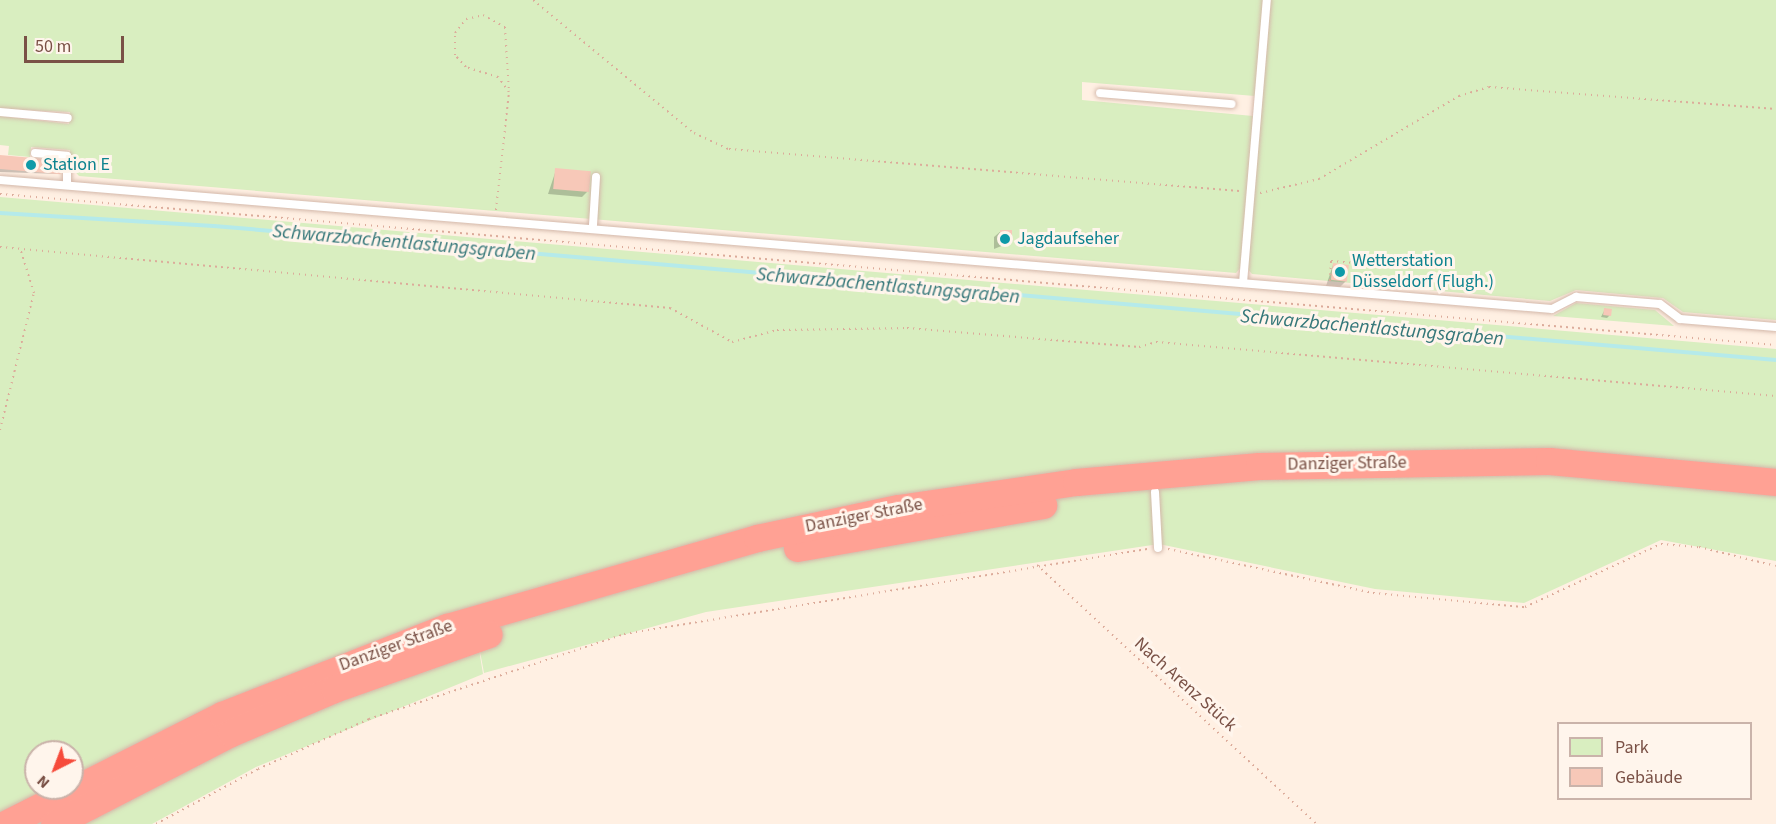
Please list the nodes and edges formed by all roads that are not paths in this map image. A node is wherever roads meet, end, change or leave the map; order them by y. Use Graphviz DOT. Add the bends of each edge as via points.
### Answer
graph roads {
  1 [pos="1267,0"];
  2 [pos="1100,93"];
  3 [pos="1232,104"];
  4 [pos="0,112"];
  5 [pos="68,118"];
  6 [pos="35,153"];
  7 [pos="596,177"];
  8 [pos="0,180"];
  9 [pos="67,184"];
  10 [pos="593,225"];
  11 [pos="1243,283"];
  12 [pos="1776,327"];
  13 [pos="1776,482"];
  14 [pos="1155,492"];
  15 [pos="1776,500"];
  16 [pos="1158,548"];
  17 [pos="5,824"];
  18 [pos="54,824"];
  1 -- 11 [label="lane"];
  2 -- 3 [label="lane"];
  4 -- 5 [label="lane"];
  6 -- 9 [label="lane" via="67,156"];
  7 -- 10 [label="lane"];
  8 -- 9 [label="lane"];
  9 -- 10 [label="lane"];
  10 -- 11 [label="lane"];
  11 -- 12 [label="lane" via="1552,309 1576,297 1660,304 1680,319"];
  13 -- 17 [label="highway, Danziger Straße" via="1549,461 1259,466 1076,482 898,508 758,538 447,627 222,715"];
  14 -- 15 [label="highway, Danziger Straße" via="1258,483 1468,478 1607,483"];
  14 -- 16 [label="lane"];
  14 -- 18 [label="highway, Danziger Straße" via="895,529 764,555 583,603 334,688 152,771"];
}
